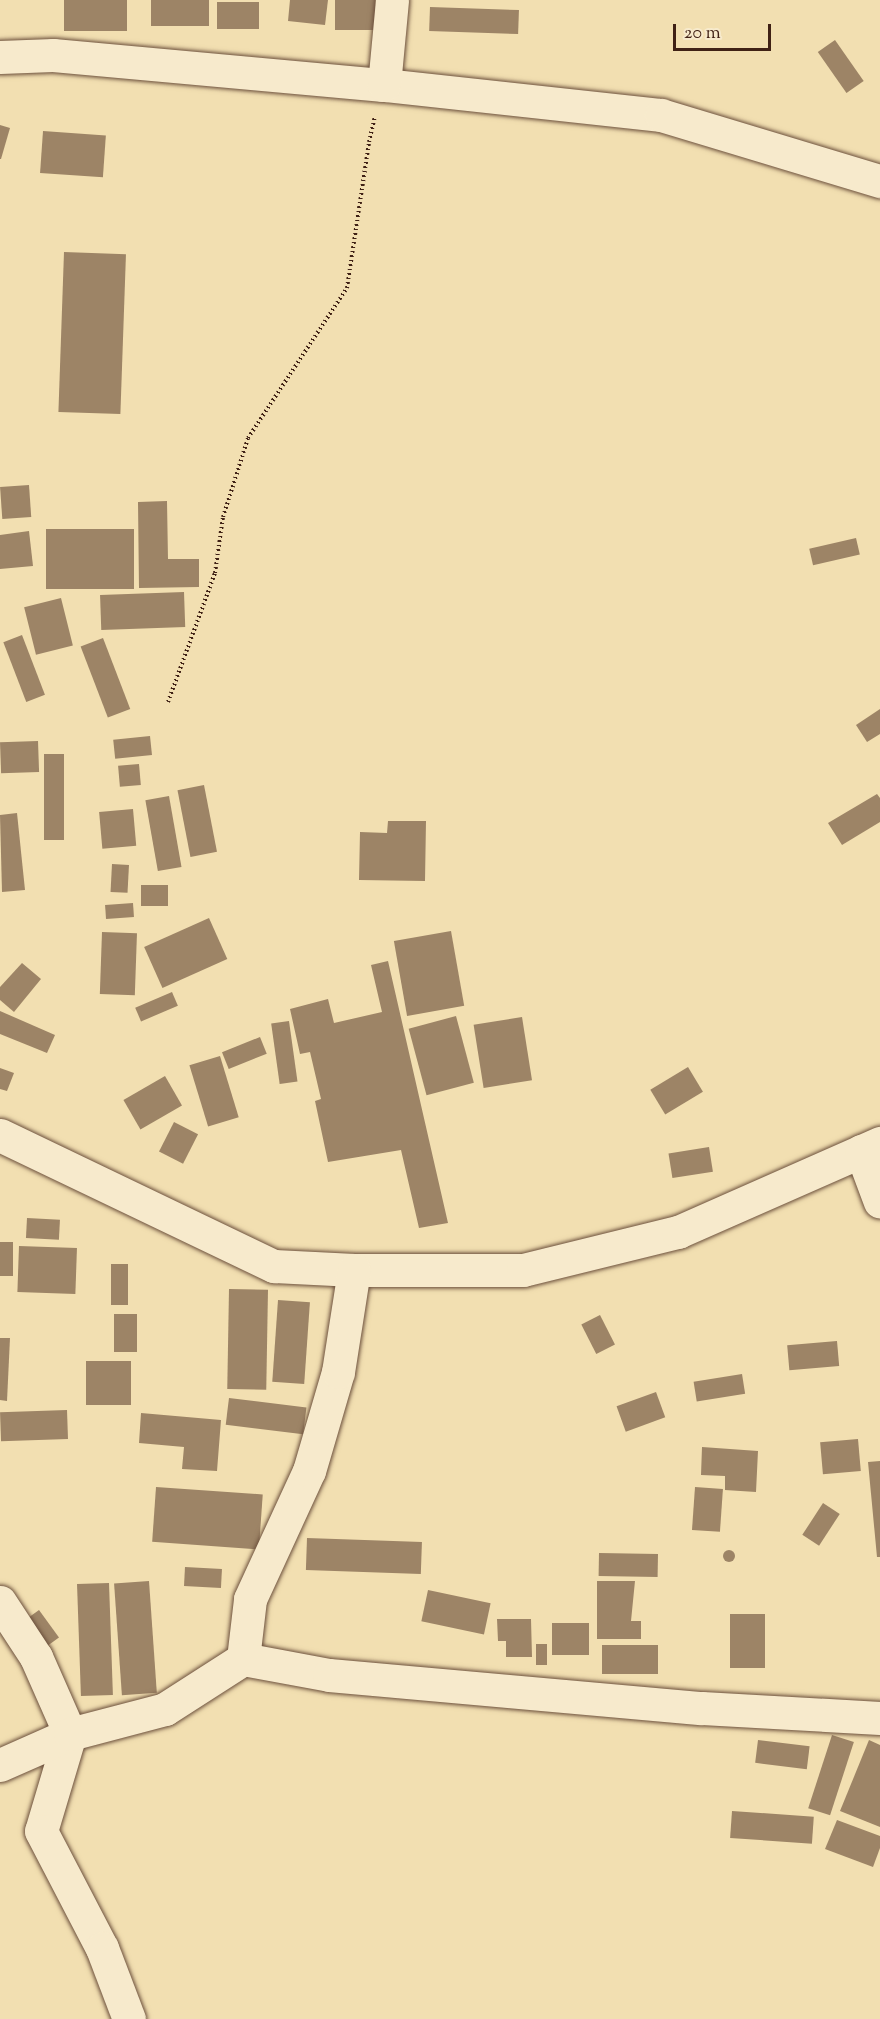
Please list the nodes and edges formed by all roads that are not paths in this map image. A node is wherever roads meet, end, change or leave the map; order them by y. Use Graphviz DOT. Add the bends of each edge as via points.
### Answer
graph roads {
  1 [pos="392,0"];
  2 [pos="0,57"];
  3 [pos="384,85"];
  4 [pos="880,181"];
  5 [pos="0,1135"];
  6 [pos="870,1147"];
  7 [pos="880,1202"];
  8 [pos="354,1270"];
  9 [pos="0,1602"];
  10 [pos="243,1659"];
  11 [pos="880,1718"];
  12 [pos="70,1734"];
  13 [pos="0,1765"];
  14 [pos="129,2019"];
  1 -- 3 [label="street"];
  2 -- 3 [label="street" via="53,55"];
  3 -- 4 [label="street" via="662,115"];
  5 -- 8 [label="street" via="274,1266"];
  6 -- 7 [label="street"];
  6 -- 8 [label="street" via="678,1232 523,1270"];
  8 -- 10 [label="street" via="338,1372 309,1471 250,1599"];
  9 -- 12 [label="street" via="36,1657"];
  10 -- 11 [label="street" via="329,1676 702,1708"];
  10 -- 12 [label="street" via="165,1709"];
  12 -- 13 [label="street"];
  12 -- 14 [label="street" via="41,1832 102,1948"];
}
